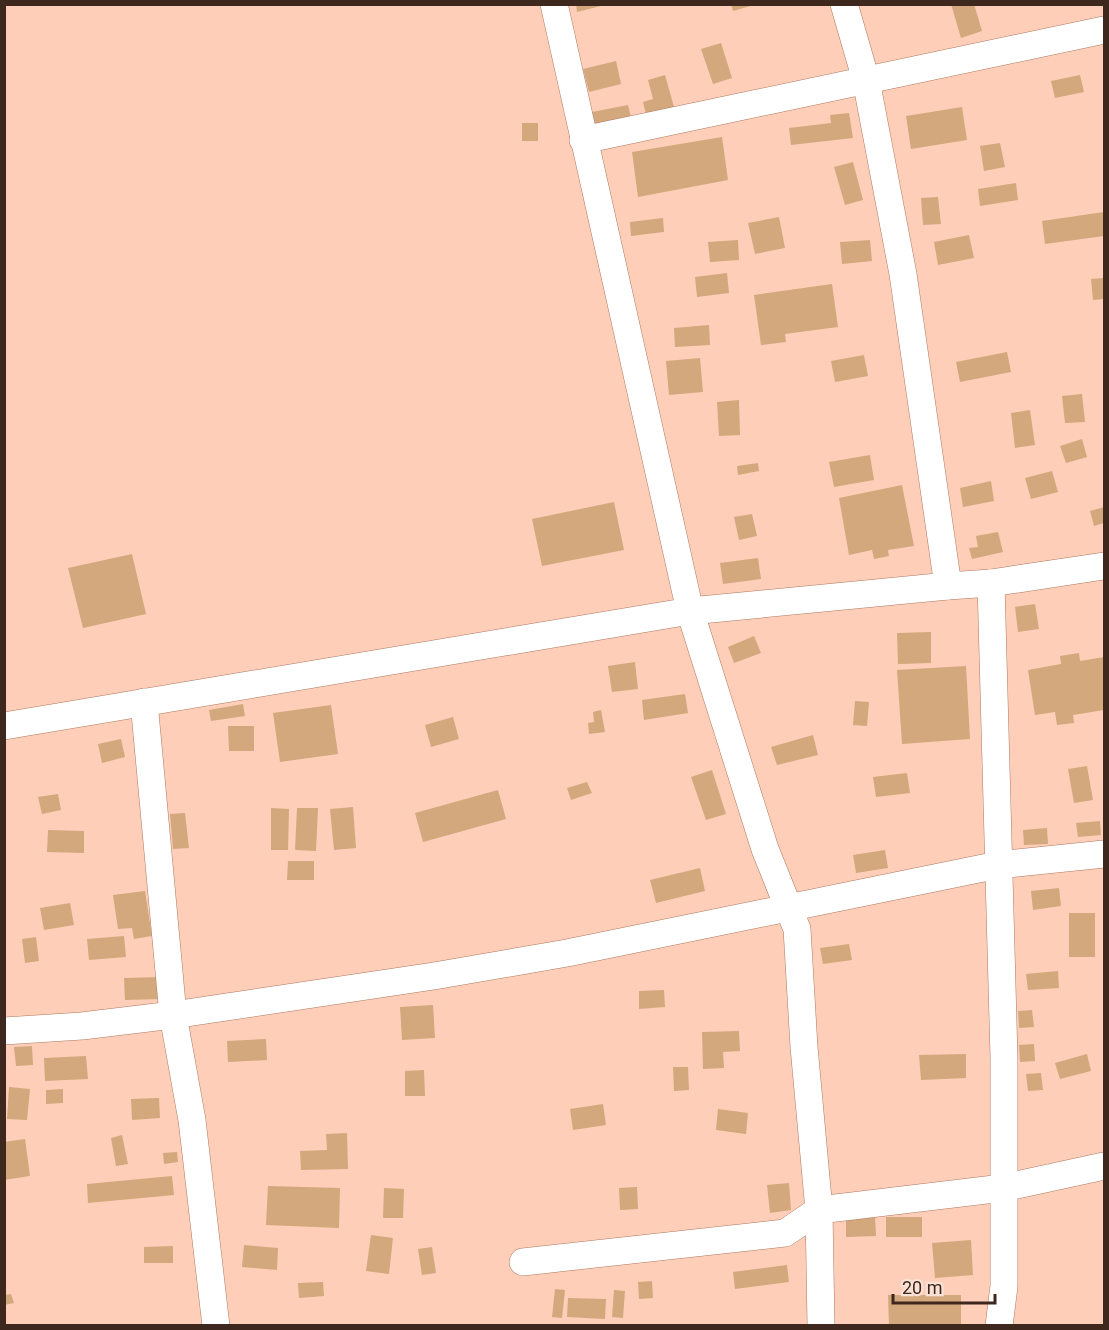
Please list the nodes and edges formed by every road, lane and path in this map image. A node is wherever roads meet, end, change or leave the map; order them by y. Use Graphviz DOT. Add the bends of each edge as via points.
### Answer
graph roads {
  1 [pos="554,4"];
  2 [pos="844,4"];
  3 [pos="1104,30"];
  4 [pos="866,80"];
  5 [pos="583,140"];
  6 [pos="1104,566"];
  7 [pos="991,583"];
  8 [pos="948,586"];
  9 [pos="690,611"];
  10 [pos="144,702"];
  11 [pos="4,726"];
  12 [pos="1104,854"];
  13 [pos="998,865"];
  14 [pos="789,909"];
  15 [pos="174,1015"];
  16 [pos="4,1031"];
  17 [pos="1104,1166"];
  18 [pos="1003,1188"];
  19 [pos="819,1210"];
  20 [pos="523,1262"];
  21 [pos="216,1326"];
  22 [pos="821,1326"];
  23 [pos="999,1326"];
  1 -- 5 [label="street"];
  2 -- 4 [label="street"];
  3 -- 4 [label="street"];
  4 -- 5 [label="street"];
  4 -- 8 [label="street" via="903,274"];
  5 -- 9 [label="street"];
  6 -- 7 [label="street"];
  7 -- 8 [label="street"];
  7 -- 13 [label="street"];
  8 -- 9 [label="street"];
  9 -- 10 [label="street"];
  9 -- 14 [label="street" via="765,849"];
  10 -- 11 [label="street"];
  10 -- 15 [label="street"];
  12 -- 13 [label="street"];
  13 -- 14 [label="street"];
  13 -- 18 [label="street" via="1004,1058"];
  14 -- 15 [label="street" via="567,953"];
  14 -- 19 [label="street" via="797,929"];
  15 -- 16 [label="street"];
  15 -- 21 [label="street" via="192,1120"];
  17 -- 18 [label="street"];
  18 -- 19 [label="street"];
  18 -- 23 [label="street" via="1004,1286"];
  19 -- 20 [label="street" via="785,1233"];
  19 -- 22 [label="street"];
}
